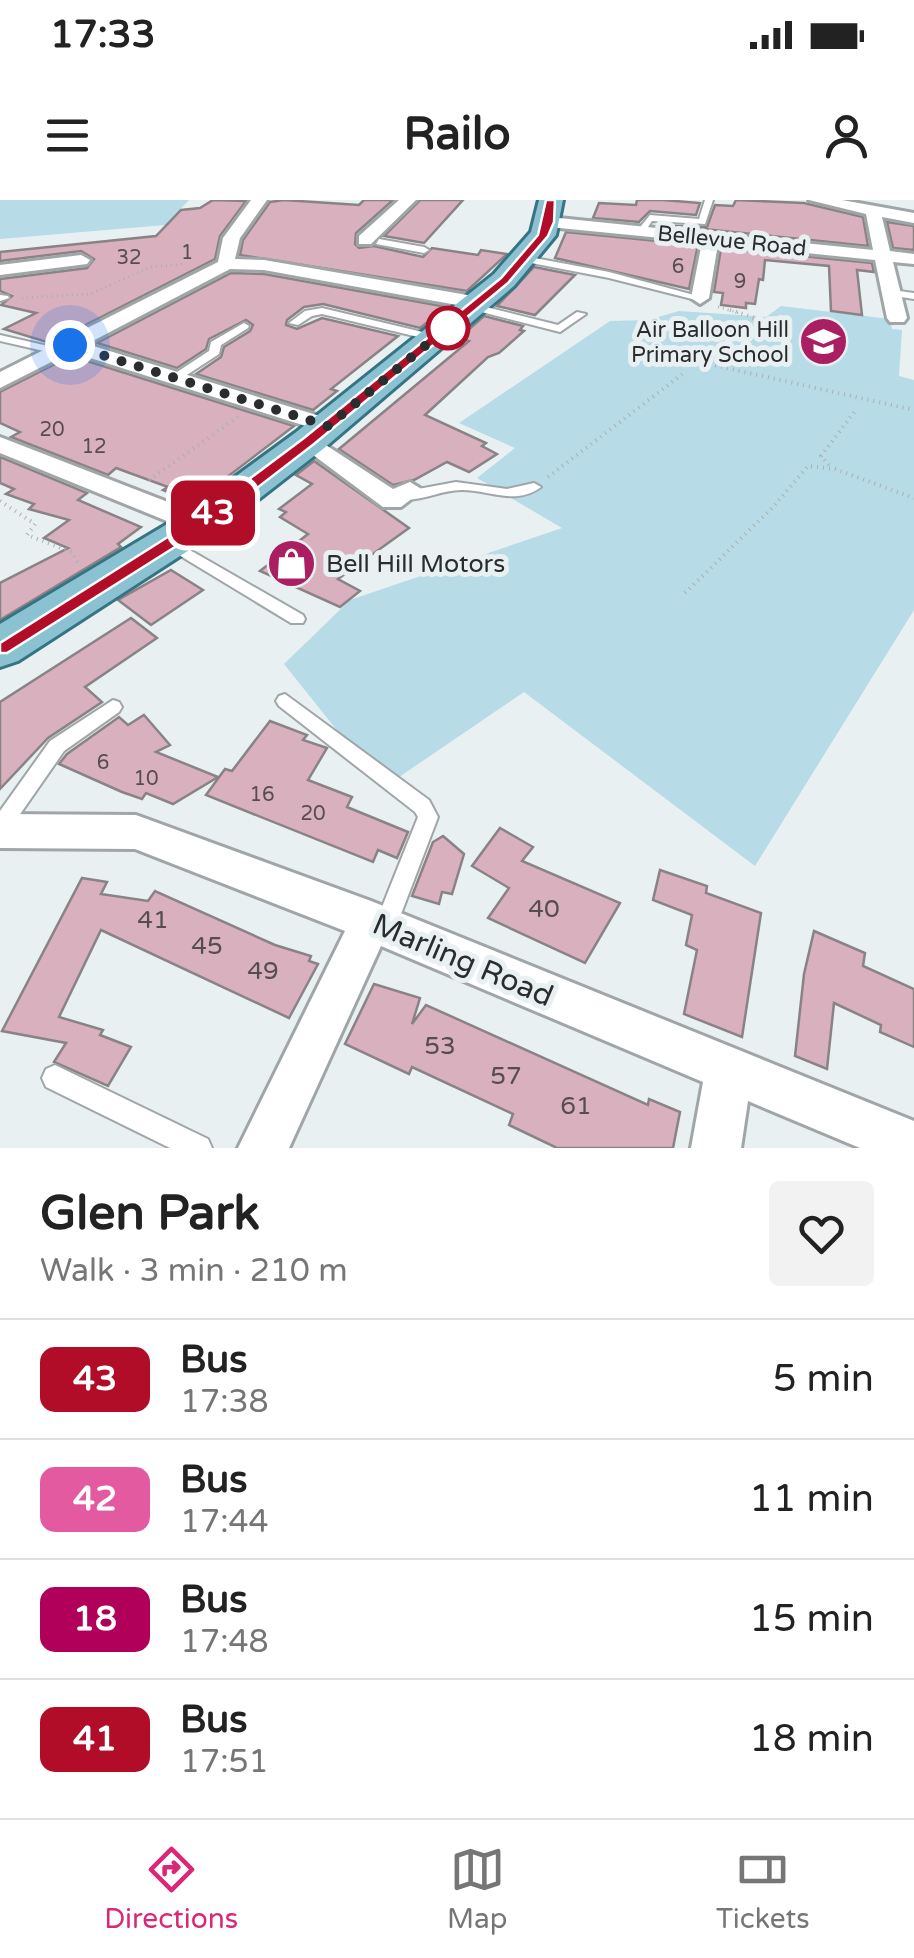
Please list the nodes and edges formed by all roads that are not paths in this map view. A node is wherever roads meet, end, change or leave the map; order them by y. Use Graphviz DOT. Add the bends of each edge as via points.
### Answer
graph roads {
  1 [pos="259,200"];
  2 [pos="408,200"];
  3 [pos="709,200"];
  4 [pos="816,200"];
  5 [pos="550,211"];
  6 [pos="873,212"];
  7 [pos="914,218"];
  8 [pos="641,231"];
  9 [pos="711,238"];
  10 [pos="366,240"];
  11 [pos="424,250"];
  12 [pos="884,256"];
  13 [pos="914,259"];
  14 [pos="81,260"];
  15 [pos="524,260"];
  16 [pos="227,264"];
  17 [pos="0,270"];
  18 [pos="892,294"];
  19 [pos="914,296"];
  20 [pos="700,298"];
  21 [pos="476,305"];
  22 [pos="581,314"];
  23 [pos="897,318"];
  24 [pos="294,323"];
  25 [pos="244,326"];
  26 [pos="0,338"];
  27 [pos="435,338"];
  28 [pos="63,348"];
  29 [pos="175,378"];
  30 [pos="0,382"];
  31 [pos="318,434"];
  32 [pos="0,444"];
  33 [pos="534,488"];
  34 [pos="406,493"];
  35 [pos="184,534"];
  36 [pos="297,619"];
  37 [pos="0,648"];
  38 [pos="286,701"];
  39 [pos="113,707"];
  40 [pos="0,829"];
  41 [pos="378,924"];
  42 [pos="728,1072"];
  43 [pos="55,1078"];
  44 [pos="914,1146"];
  45 [pos="199,1148"];
  46 [pos="262,1148"];
  47 [pos="716,1148"];
  1 -- 16 [label="street" via="225,252"];
  2 -- 10 [label="street"];
  3 -- 8 [label="lane" via="702,222 650,218"];
  4 -- 6 [label="street"];
  5 -- 8 [label="street, Bellevue Road"];
  5 -- 15 [label="main road"];
  6 -- 7 [label="street"];
  6 -- 12 [label="street"];
  8 -- 9 [label="street, Bellevue Road"];
  9 -- 12 [label="street, Bellevue Road"];
  9 -- 20 [label="street"];
  10 -- 11 [label="lane"];
  12 -- 13 [label="street, Bellevue Road"];
  12 -- 18 [label="street"];
  14 -- 17 [label="street"];
  15 -- 20 [label="lane"];
  15 -- 21 [label="main road"];
  16 -- 21 [label="street" via="264,265"];
  16 -- 28 [label="street"];
  18 -- 19 [label="lane"];
  18 -- 23 [label="street"];
  21 -- 22 [label="lane" via="560,329"];
  21 -- 27 [label="main road"];
  24 -- 27 [label="lane" via="309,313 332,312"];
  25 -- 29 [label="lane"];
  26 -- 28 [label="lane"];
  27 -- 31 [label="main road"];
  28 -- 29 [label="street"];
  28 -- 30 [label="street"];
  29 -- 31 [label="street" via="256,404"];
  31 -- 34 [label="street" via="392,501"];
  31 -- 35 [label="main road"];
  32 -- 35 [label="street" via="128,496"];
  33 -- 34 [label="lane" via="518,495 464,486 422,498"];
  35 -- 36 [label="lane"];
  35 -- 37 [label="main road"];
  38 -- 41 [label="lane" via="428,817"];
  39 -- 40 [label="lane" via="57,746"];
  40 -- 41 [label="street, Marling Road" via="136,832"];
  41 -- 42 [label="street, Marling Road"];
  41 -- 46 [label="street"];
  42 -- 44 [label="street, Marling Road"];
  42 -- 47 [label="street"];
  43 -- 45 [label="lane"];
}
